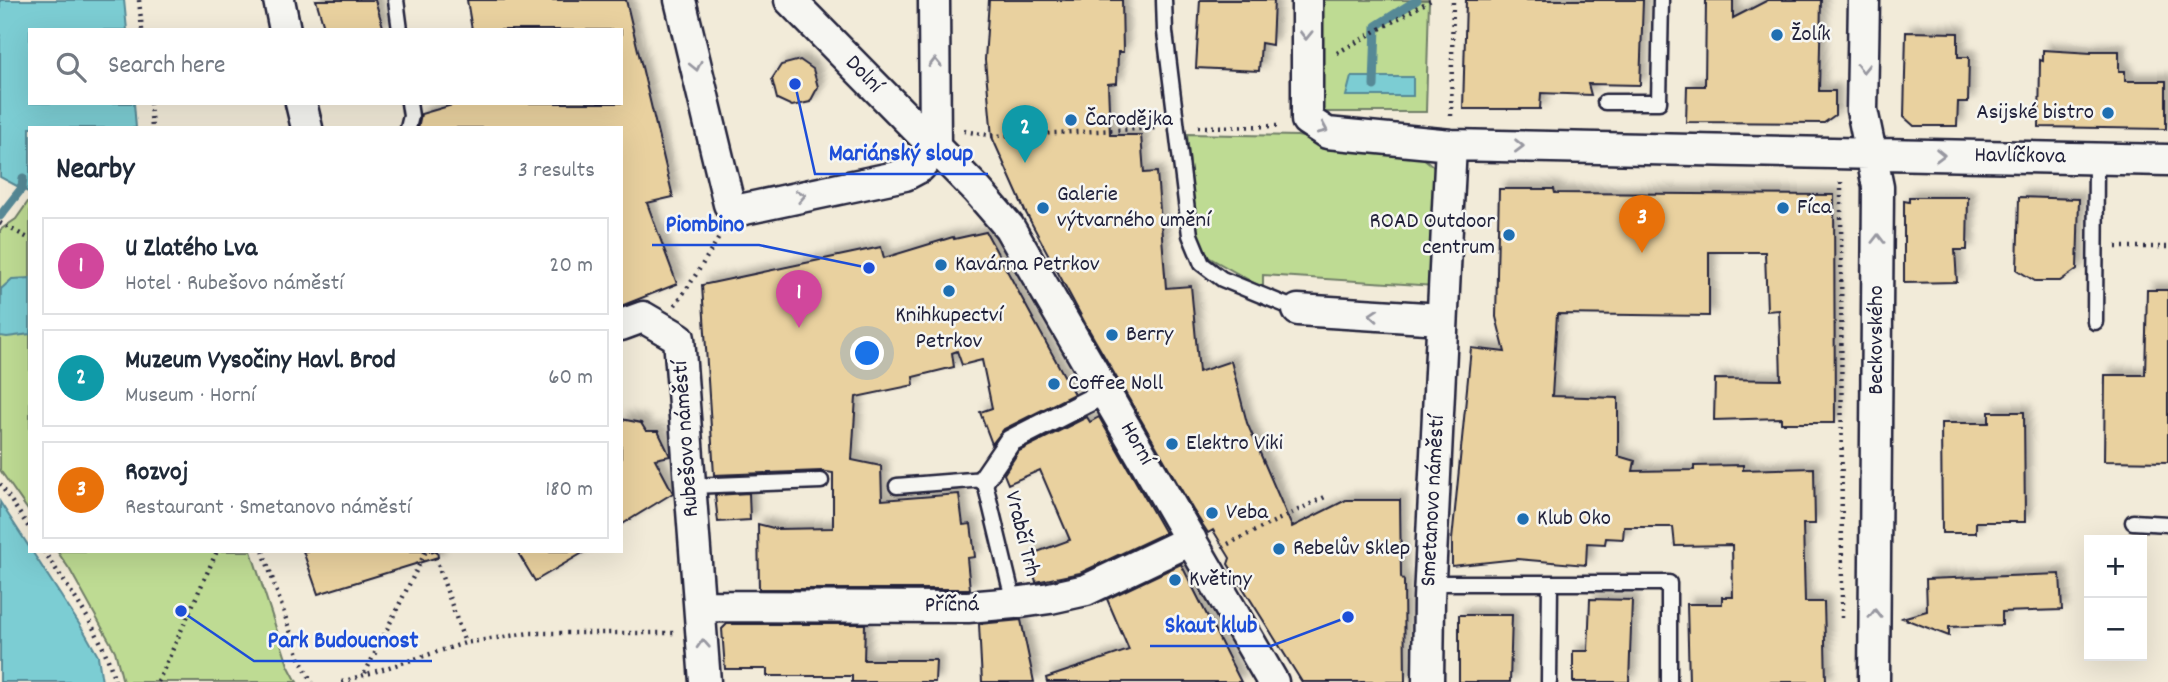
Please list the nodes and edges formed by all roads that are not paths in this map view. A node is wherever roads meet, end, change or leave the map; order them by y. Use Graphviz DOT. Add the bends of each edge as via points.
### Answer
graph roads {
  1 [pos="279,0"];
  2 [pos="396,0"];
  3 [pos="680,0"];
  4 [pos="790,0"];
  5 [pos="934,0"];
  6 [pos="1164,0"];
  7 [pos="1307,0"];
  8 [pos="1661,0"];
  9 [pos="1864,0"];
  10 [pos="285,28"];
  11 [pos="400,28"];
  12 [pos="1605,102"];
  13 [pos="301,105"];
  14 [pos="409,105"];
  15 [pos="307,126"];
  16 [pos="408,126"];
  17 [pos="935,138"];
  18 [pos="1451,145"];
  19 [pos="1871,154"];
  20 [pos="2096,159"];
  21 [pos="2168,160"];
  22 [pos="1298,310"];
  23 [pos="1442,319"];
  24 [pos="2095,322"];
  25 [pos="623,324"];
  26 [pos="1106,392"];
  27 [pos="984,479"];
  28 [pos="821,481"];
  29 [pos="690,486"];
  30 [pos="897,486"];
  31 [pos="2133,522"];
  32 [pos="2168,524"];
  33 [pos="1191,540"];
  34 [pos="1430,583"];
  35 [pos="1550,583"];
  36 [pos="1014,603"];
  37 [pos="701,620"];
  38 [pos="705,682"];
  39 [pos="1273,682"];
  40 [pos="1429,682"];
  41 [pos="1549,682"];
  42 [pos="1669,682"];
  43 [pos="1874,682"];
  1 -- 10 [label="street"];
  2 -- 11 [label="lane"];
  3 -- 17 [label="street, one-way" via="729,204 735,211 905,175 920,167"];
  4 -- 17 [label="street, Dolní"];
  17 -- 5 [label="street, one-way"];
  6 -- 22 [label="lane" via="1164,32 1190,235 1202,264 1222,279"];
  7 -- 18 [label="street, Havlíčkova, one-way" via="1307,120 1327,133"];
  8 -- 12 [label="lane" via="1658,102"];
  9 -- 19 [label="street, Beckovského, one-way" via="1862,110"];
  13 -- 15 [label="street"];
  14 -- 16 [label="lane"];
  17 -- 26 [label="street, Horní" via="1009,227"];
  18 -- 19 [label="street, Havlíčkova, one-way"];
  18 -- 23 [label="street, Smetanovo náměstí"];
  19 -- 20 [label="street, Havlíčkova, one-way"];
  43 -- 19 [label="street, Beckovského, one-way" via="1878,187"];
  20 -- 21 [label="street, Havlíčkova"];
  20 -- 24 [label="lane"];
  23 -- 22 [label="street, one-way"];
  23 -- 34 [label="street, Smetanovo náměstí"];
  25 -- 29 [label="street, Rubešovo náměstí" via="643,317 679,338"];
  26 -- 27 [label="street" via="1010,441"];
  26 -- 33 [label="street, Horní"];
  27 -- 30 [label="lane, Vrabčí Trh"];
  27 -- 36 [label="lane, Vrabčí Trh"];
  28 -- 29 [label="lane"];
  29 -- 37 [label="street, Rubešovo náměstí"];
  31 -- 32 [label="lane"];
  33 -- 36 [label="street, Příčná" via="1086,590"];
  33 -- 39 [label="street, Horní"];
  34 -- 35 [label="lane"];
  34 -- 40 [label="street, Smetanovo náměstí"];
  35 -- 41 [label="lane"];
  35 -- 42 [label="lane" via="1669,583"];
  36 -- 37 [label="street, Příčná"];
  38 -- 37 [label="street, Rubešovo náměstí, one-way"];
}
